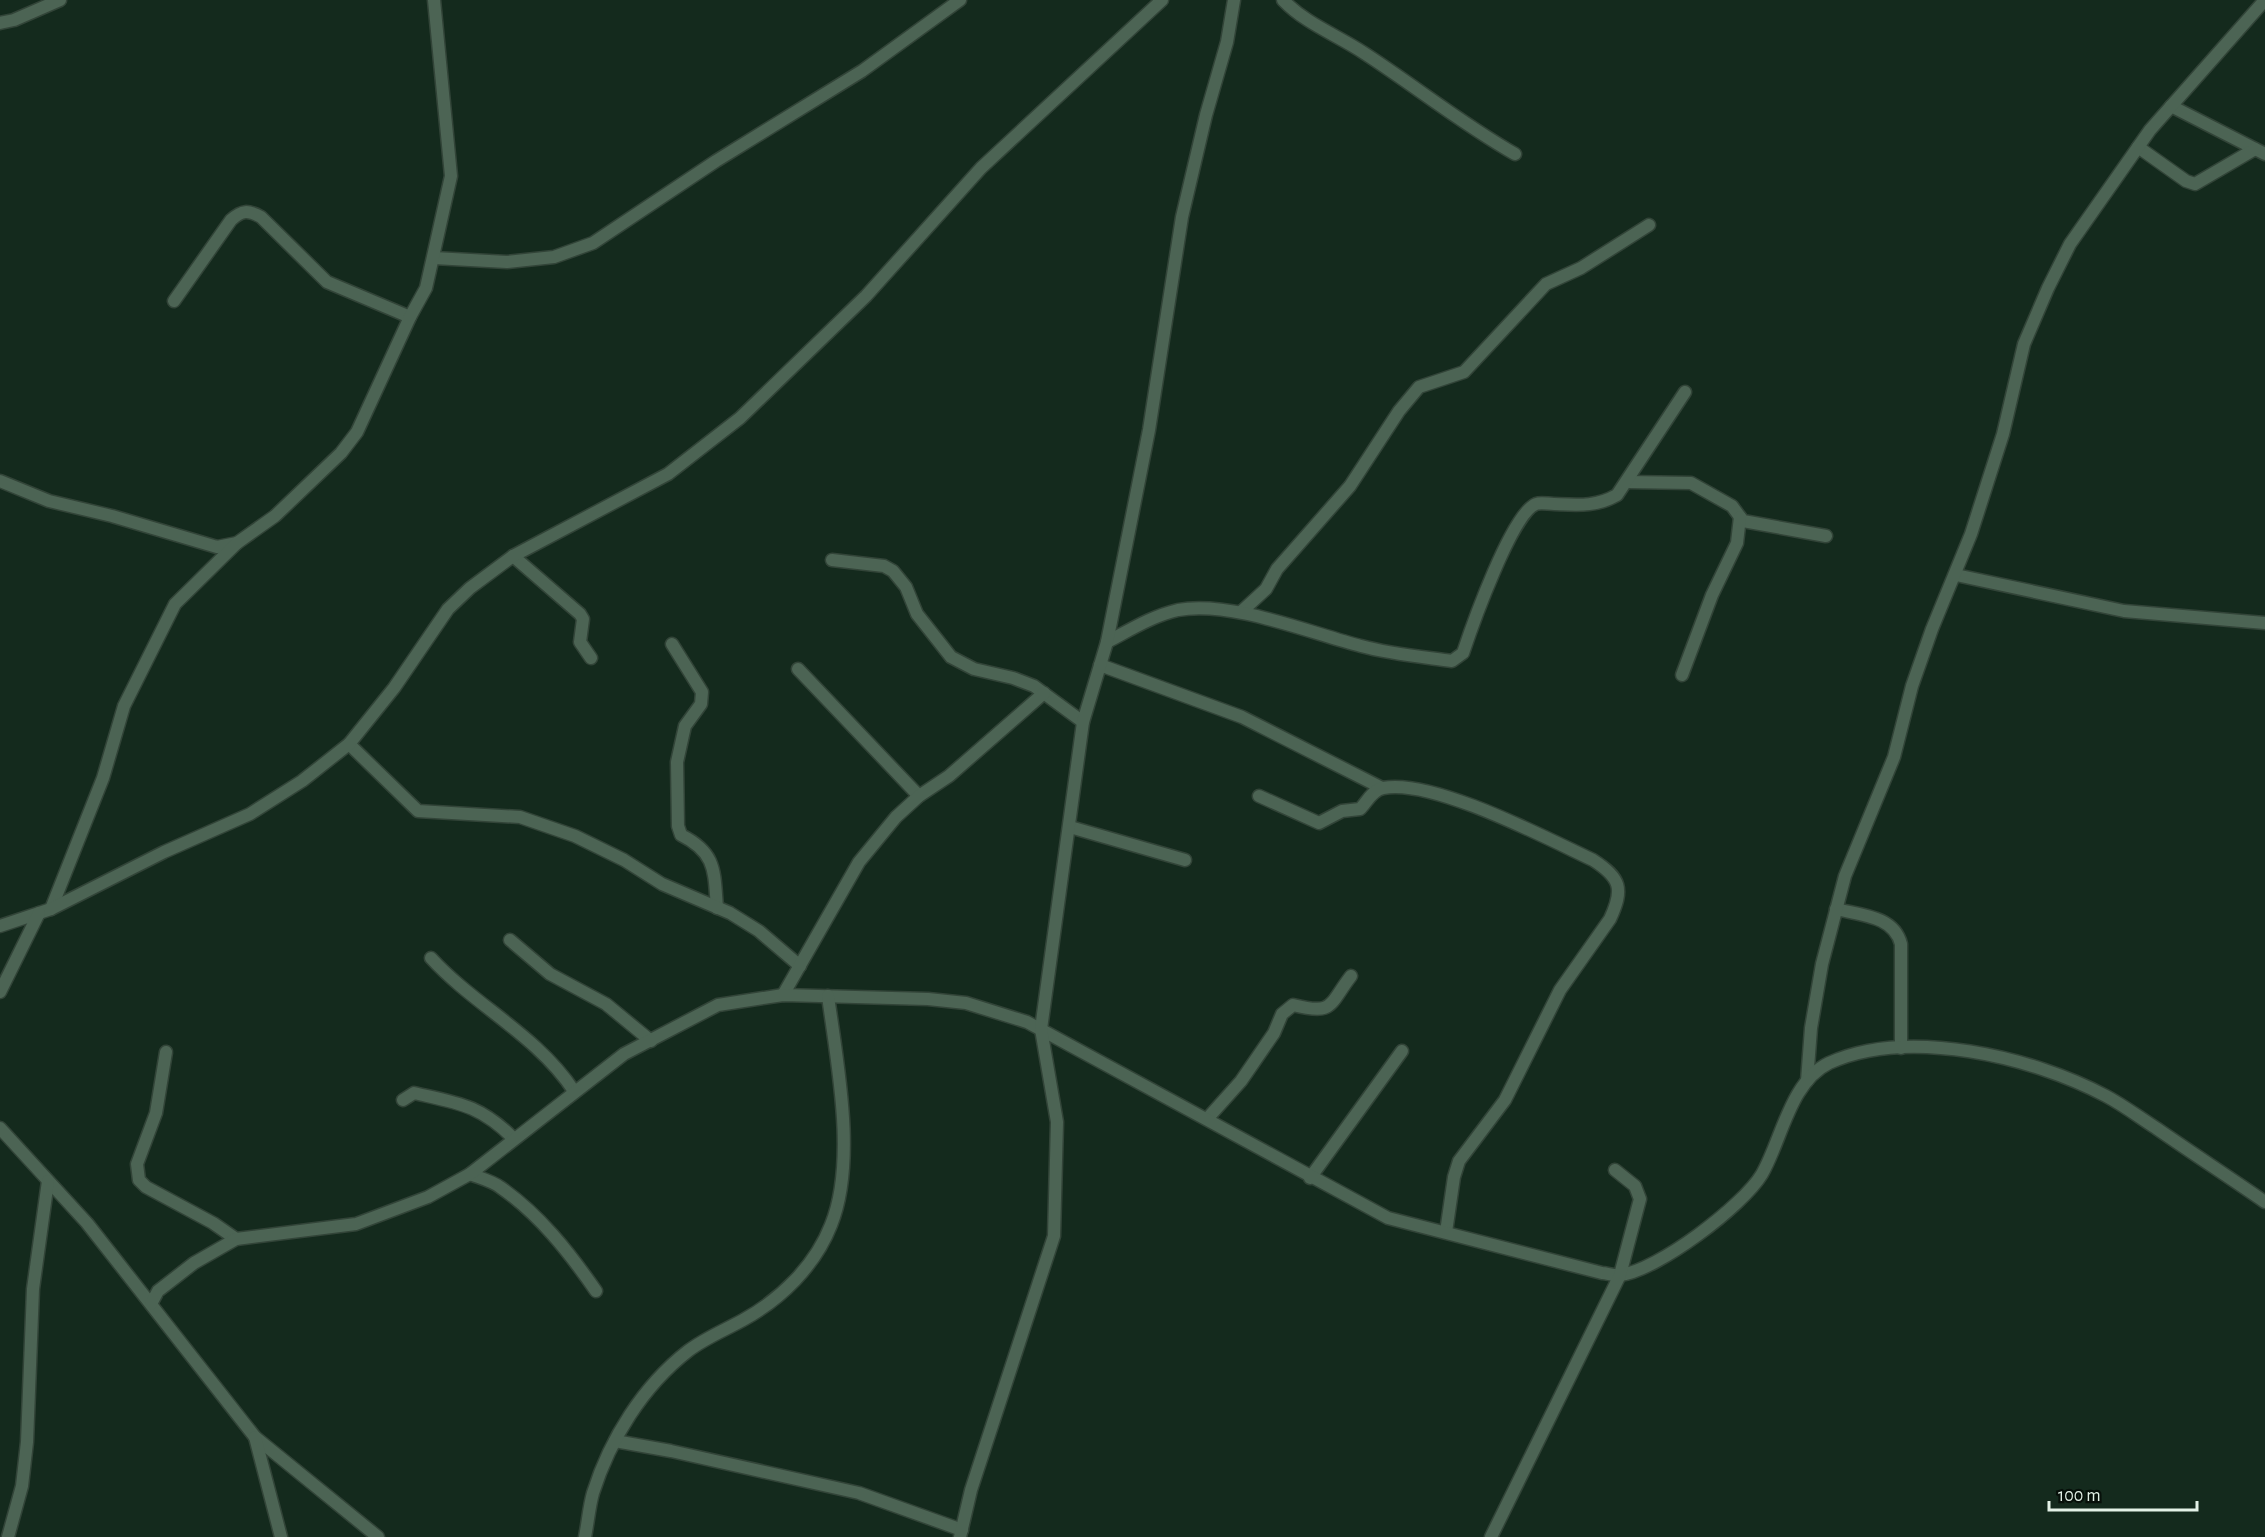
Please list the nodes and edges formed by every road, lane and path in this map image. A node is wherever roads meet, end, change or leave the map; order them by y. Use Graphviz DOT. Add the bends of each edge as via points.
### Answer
graph roads {
  1 [pos="60,0"];
  2 [pos="434,0"];
  3 [pos="960,0"];
  4 [pos="1162,0"];
  5 [pos="1234,0"];
  6 [pos="1283,0"];
  7 [pos="2263,7"];
  8 [pos="0,23"];
  9 [pos="2171,106"];
  10 [pos="2138,147"];
  11 [pos="2260,152"];
  12 [pos="1515,154"];
  13 [pos="1648,225"];
  14 [pos="434,258"];
  15 [pos="174,302"];
  16 [pos="410,317"];
  17 [pos="1685,392"];
  18 [pos="0,481"];
  19 [pos="1628,482"];
  20 [pos="1740,517"];
  21 [pos="1827,536"];
  22 [pos="237,543"];
  23 [pos="513,556"];
  24 [pos="832,560"];
  25 [pos="1956,575"];
  26 [pos="1241,612"];
  27 [pos="2265,623"];
  28 [pos="1107,642"];
  29 [pos="672,644"];
  30 [pos="591,658"];
  31 [pos="1100,665"];
  32 [pos="798,669"];
  33 [pos="1682,675"];
  34 [pos="1044,693"];
  35 [pos="1083,722"];
  36 [pos="349,744"];
  37 [pos="1382,788"];
  38 [pos="919,796"];
  39 [pos="1259,796"];
  40 [pos="1070,827"];
  41 [pos="1185,860"];
  42 [pos="717,908"];
  43 [pos="1836,909"];
  44 [pos="45,911"];
  45 [pos="0,926"];
  46 [pos="510,940"];
  47 [pos="430,958"];
  48 [pos="800,966"];
  49 [pos="1351,976"];
  50 [pos="0,992"];
  51 [pos="783,995"];
  52 [pos="828,996"];
  53 [pos="1041,1029"];
  54 [pos="651,1041"];
  55 [pos="1900,1048"];
  56 [pos="1402,1051"];
  57 [pos="166,1052"];
  58 [pos="1807,1081"];
  59 [pos="574,1091"];
  60 [pos="403,1100"];
  61 [pos="1207,1119"];
  62 [pos="0,1128"];
  63 [pos="513,1138"];
  64 [pos="1615,1170"];
  65 [pos="470,1174"];
  66 [pos="1310,1178"];
  67 [pos="48,1181"];
  68 [pos="2265,1202"];
  69 [pos="1446,1232"];
  70 [pos="236,1239"];
  71 [pos="1620,1275"];
  72 [pos="596,1291"];
  73 [pos="151,1304"];
  74 [pos="255,1437"];
  75 [pos="615,1441"];
  76 [pos="961,1534"];
  77 [pos="8,1537"];
  78 [pos="281,1537"];
  79 [pos="378,1537"];
  80 [pos="585,1537"];
  81 [pos="1491,1537"];
  1 -- 8 [label="street"];
  2 -- 14 [label="street" via="451,176"];
  3 -- 14 [label="street" via="862,71 593,243 554,256 507,262"];
  4 -- 23 [label="street" via="981,168 866,296 740,418 668,474"];
  5 -- 28 [label="street" via="1182,217 1149,430"];
  6 -- 12 [label="street" via="1308,21 1344,39"];
  7 -- 9 [label="street"];
  9 -- 10 [label="street"];
  9 -- 11 [label="street"];
  10 -- 11 [label="street" via="2194,184"];
  10 -- 25 [label="street" via="2070,244 2024,344 2004,434"];
  13 -- 26 [label="street" via="1581,268 1546,284 1464,372 1419,387 1350,486 1277,569 1266,589"];
  14 -- 16 [label="street" via="426,288"];
  15 -- 16 [label="street" via="231,220 239,212 250,211 261,217 327,282"];
  16 -- 22 [label="street" via="357,432 341,453 275,516"];
  17 -- 19 [label="street"];
  18 -- 22 [label="street" via="49,501 207,544"];
  19 -- 20 [label="street" via="1691,483 1732,506"];
  19 -- 26 [label="street" via="1602,504 1538,503 1527,508 1483,597 1463,653 1452,661 1364,647"];
  20 -- 21 [label="street" via="1743,521"];
  20 -- 33 [label="street" via="1737,543 1712,595"];
  22 -- 44 [label="street" via="175,604 147,655 124,706 102,778"];
  23 -- 30 [label="street" via="580,614 580,642"];
  23 -- 36 [label="street" via="448,609 394,688"];
  24 -- 34 [label="street" via="884,566 906,587 917,614 951,657"];
  25 -- 27 [label="street" via="2124,611"];
  25 -- 43 [label="street" via="1932,629 1894,757 1859,837"];
  26 -- 28 [label="street" via="1177,610"];
  28 -- 31 [label="street"];
  29 -- 42 [label="street" via="702,692 701,704 685,726 677,762 678,826 681,835 697,843 713,861"];
  31 -- 35 [label="street"];
  31 -- 37 [label="street" via="1242,717"];
  32 -- 38 [label="street"];
  34 -- 35 [label="street"];
  34 -- 38 [label="street" via="949,776"];
  35 -- 40 [label="street"];
  36 -- 42 [label="street" via="418,811 520,817 576,836 662,884"];
  36 -- 44 [label="street" via="302,781 250,814"];
  37 -- 39 [label="street" via="1374,791 1360,809 1342,811 1320,823"];
  37 -- 69 [label="street" via="1421,790 1486,811 1593,860 1611,872 1619,885 1610,919 1560,990 1505,1100 1460,1161"];
  38 -- 48 [label="street" via="859,862"];
  40 -- 41 [label="street"];
  40 -- 53 [label="street"];
  42 -- 48 [label="street" via="759,931"];
  43 -- 55 [label="street" via="1888,922 1898,932"];
  43 -- 58 [label="street" via="1815,1007"];
  44 -- 45 [label="street"];
  44 -- 50 [label="street"];
  46 -- 54 [label="street" via="550,974 606,1004"];
  47 -- 59 [label="street" via="452,981 546,1055"];
  48 -- 51 [label="street"];
  49 -- 61 [label="street" via="1328,1007 1318,1011 1293,1005 1282,1014 1257,1060"];
  51 -- 52 [label="street"];
  51 -- 54 [label="street" via="718,1005"];
  52 -- 53 [label="street" via="966,1004"];
  52 -- 75 [label="street" via="843,1108 841,1183 831,1226 788,1291 679,1359 646,1392"];
  53 -- 61 [label="street"];
  53 -- 76 [label="street" via="1057,1122 1054,1236 971,1490"];
  54 -- 59 [label="street" via="624,1054"];
  55 -- 58 [label="street" via="1828,1064"];
  55 -- 68 [label="street" via="1939,1046 2054,1072 2107,1096"];
  56 -- 66 [label="street"];
  57 -- 70 [label="street" via="156,1113 137,1164 139,1180"];
  58 -- 71 [label="street" via="1761,1176 1735,1205 1668,1256"];
  59 -- 63 [label="street"];
  60 -- 63 [label="street" via="414,1093 468,1106 484,1113"];
  61 -- 66 [label="street"];
  62 -- 67 [label="street"];
  63 -- 65 [label="street"];
  64 -- 71 [label="street" via="1635,1186 1640,1199"];
  65 -- 70 [label="street" via="428,1197 356,1224"];
  65 -- 72 [label="street" via="499,1186 537,1217"];
  66 -- 69 [label="street" via="1388,1218"];
  67 -- 73 [label="street"];
  67 -- 77 [label="street" via="33,1289 27,1443 22,1486"];
  69 -- 71 [label="street"];
  70 -- 73 [label="street" via="194,1263 158,1291"];
  71 -- 81 [label="street"];
  73 -- 74 [label="street"];
  74 -- 78 [label="street"];
  74 -- 79 [label="street"];
  75 -- 76 [label="street" via="859,1493"];
  75 -- 80 [label="street" via="593,1494"];
}
